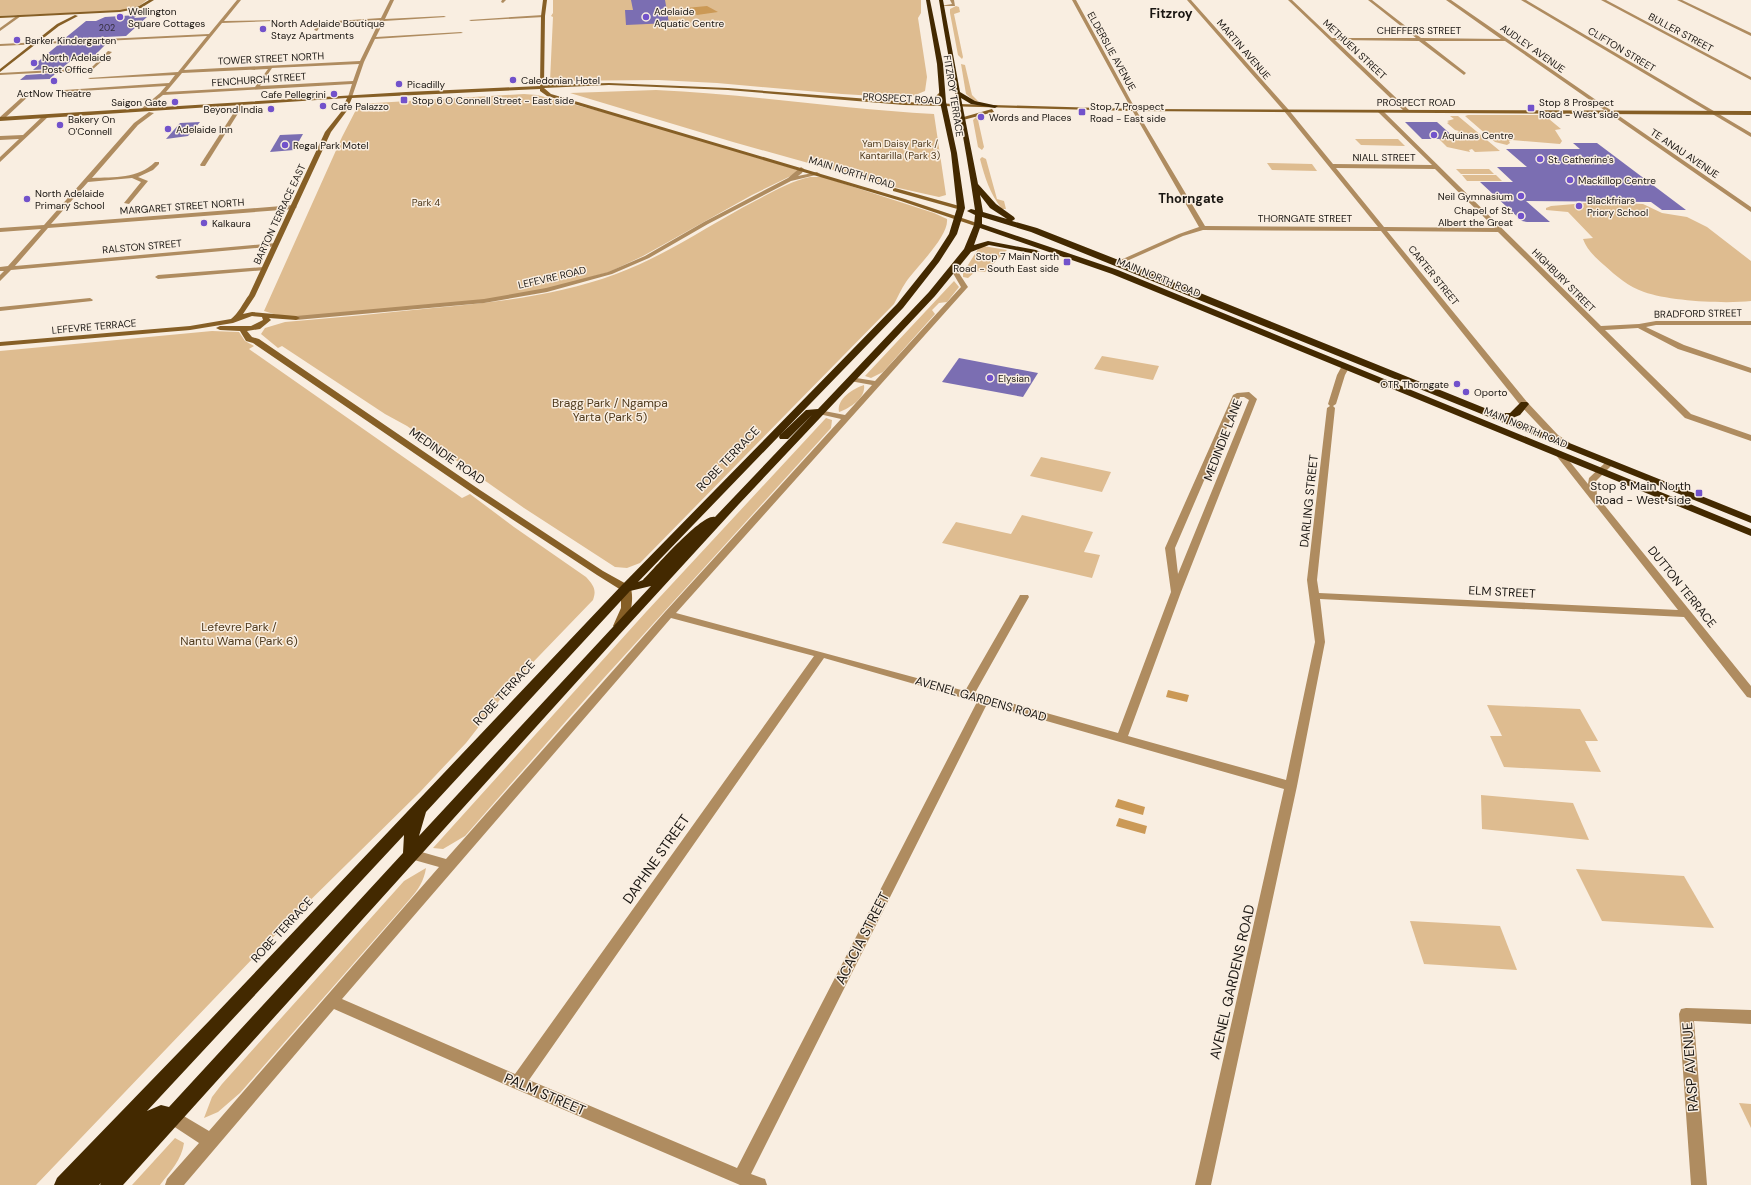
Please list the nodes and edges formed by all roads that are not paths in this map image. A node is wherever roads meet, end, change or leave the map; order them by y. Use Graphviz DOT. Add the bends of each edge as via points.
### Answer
graph roads {
  1 [pos="148,0"];
  2 [pos="152,0"];
  3 [pos="239,0"];
  4 [pos="392,0"];
  5 [pos="545,0"];
  6 [pos="928,0"];
  7 [pos="940,0"];
  8 [pos="952,0"];
  9 [pos="1074,0"];
  10 [pos="1189,0"];
  11 [pos="1290,0"];
  12 [pos="1370,0"];
  13 [pos="1448,0"];
  14 [pos="1523,0"];
  15 [pos="1603,0"];
  16 [pos="1679,0"];
  17 [pos="144,3"];
  18 [pos="942,6"];
  19 [pos="82,13"];
  20 [pos="63,14"];
  21 [pos="19,16"];
  22 [pos="543,16"];
  23 [pos="0,17"];
  24 [pos="444,18"];
  25 [pos="931,18"];
  26 [pos="382,20"];
  27 [pos="471,20"];
  28 [pos="220,22"];
  29 [pos="273,24"];
  30 [pos="945,24"];
  31 [pos="58,25"];
  32 [pos="0,30"];
  33 [pos="316,30"];
  34 [pos="462,33"];
  35 [pos="209,35"];
  36 [pos="1751,35"];
  37 [pos="373,38"];
  38 [pos="1332,39"];
  39 [pos="1420,39"];
  40 [pos="1505,40"];
  41 [pos="35,43"];
  42 [pos="935,44"];
  43 [pos="0,45"];
  44 [pos="110,52"];
  45 [pos="952,61"];
  46 [pos="362,62"];
  47 [pos="940,64"];
  48 [pos="271,67"];
  49 [pos="1,70"];
  50 [pos="98,70"];
  51 [pos="180,73"];
  52 [pos="0,74"];
  53 [pos="1464,74"];
  54 [pos="90,78"];
  55 [pos="1751,79"];
  56 [pos="356,82"];
  57 [pos="170,84"];
  58 [pos="641,85"];
  59 [pos="256,88"];
  60 [pos="543,88"];
  61 [pos="77,90"];
  62 [pos="552,90"];
  63 [pos="32,91"];
  64 [pos="64,91"];
  65 [pos="942,91"];
  66 [pos="957,93"];
  67 [pos="162,94"];
  68 [pos="781,94"];
  69 [pos="157,99"];
  70 [pos="350,99"];
  71 [pos="885,103"];
  72 [pos="241,106"];
  73 [pos="945,108"];
  74 [pos="961,108"];
  75 [pos="997,108"];
  76 [pos="1134,110"];
  77 [pos="1286,110"];
  78 [pos="153,111"];
  79 [pos="1380,111"];
  80 [pos="1407,111"];
  81 [pos="141,112"];
  82 [pos="1608,112"];
  83 [pos="1713,112"];
  84 [pos="1751,112"];
  85 [pos="46,116"];
  86 [pos="963,118"];
  87 [pos="1,120"];
  88 [pos="41,120"];
  89 [pos="136,124"];
  90 [pos="1751,135"];
  91 [pos="24,137"];
  92 [pos="0,138"];
  93 [pos="962,154"];
  94 [pos="0,160"];
  95 [pos="157,163"];
  96 [pos="202,165"];
  97 [pos="807,165"];
  98 [pos="1331,166"];
  99 [pos="814,167"];
  100 [pos="1436,167"];
  101 [pos="801,169"];
  102 [pos="822,169"];
  103 [pos="817,174"];
  104 [pos="133,176"];
  105 [pos="790,179"];
  106 [pos="88,180"];
  107 [pos="866,182"];
  108 [pos="974,183"];
  109 [pos="127,203"];
  110 [pos="294,207"];
  111 [pos="960,208"];
  112 [pos="1751,210"];
  113 [pos="978,213"];
  114 [pos="959,219"];
  115 [pos="978,225"];
  116 [pos="47,226"];
  117 [pos="1203,228"];
  118 [pos="1382,228"];
  119 [pos="0,230"];
  120 [pos="1034,230"];
  121 [pos="1498,230"];
  122 [pos="276,245"];
  123 [pos="968,250"];
  124 [pos="1118,263"];
  125 [pos="1100,266"];
  126 [pos="10,267"];
  127 [pos="954,268"];
  128 [pos="0,269"];
  129 [pos="264,269"];
  130 [pos="158,277"];
  131 [pos="0,279"];
  132 [pos="252,296"];
  133 [pos="90,300"];
  134 [pos="0,308"];
  135 [pos="256,314"];
  136 [pos="296,318"];
  137 [pos="234,322"];
  138 [pos="262,322"];
  139 [pos="1751,322"];
  140 [pos="1639,326"];
  141 [pos="1598,328"];
  142 [pos="242,329"];
  143 [pos="256,341"];
  144 [pos="0,344"];
  145 [pos="850,359"];
  146 [pos="1355,360"];
  147 [pos="1346,366"];
  148 [pos="1751,371"];
  149 [pos="853,379"];
  150 [pos="878,384"];
  151 [pos="1524,404"];
  152 [pos="822,412"];
  153 [pos="1487,414"];
  154 [pos="847,418"];
  155 [pos="1751,438"];
  156 [pos="1571,447"];
  157 [pos="1559,454"];
  158 [pos="1610,463"];
  159 [pos="1600,471"];
  160 [pos="733,477"];
  161 [pos="1593,496"];
  162 [pos="735,502"];
  163 [pos="1751,520"];
  164 [pos="1751,533"];
  165 [pos="626,588"];
  166 [pos="1176,592"];
  167 [pos="1315,596"];
  168 [pos="1024,597"];
  169 [pos="669,614"];
  170 [pos="1688,614"];
  171 [pos="616,632"];
  172 [pos="821,654"];
  173 [pos="1751,694"];
  174 [pos="968,695"];
  175 [pos="984,699"];
  176 [pos="1122,738"];
  177 [pos="1291,786"];
  178 [pos="423,804"];
  179 [pos="411,854"];
  180 [pos="449,865"];
  181 [pos="332,1001"];
  182 [pos="1751,1017"];
  183 [pos="518,1083"];
  184 [pos="172,1117"];
  185 [pos="211,1141"];
  186 [pos="741,1177"];
  187 [pos="64,1185"];
  188 [pos="86,1185"];
  189 [pos="110,1185"];
  190 [pos="173,1185"];
  191 [pos="759,1185"];
  192 [pos="1203,1185"];
  193 [pos="1699,1185"];
  1 -- 17 [label="main road"];
  2 -- 17 [label="main road"];
  3 -- 28 [label="street"];
  4 -- 26 [label="street"];
  5 -- 22 [label="main road"];
  6 -- 25 [label="highway, FITZROY TERRACE"];
  7 -- 18 [label="highway, FITZROY TERRACE"];
  8 -- 18 [label="street" via="954,5"];
  9 -- 76 [label="street, ELDERSLIE AVENUE"];
  10 -- 77 [label="street, MARTIN AVENUE"];
  11 -- 38 [label="street, METHUEN STREET"];
  12 -- 39 [label="street"];
  13 -- 40 [label="street, AUDLEY AVENUE"];
  14 -- 83 [label="street, CLIFTON STREET"];
  15 -- 55 [label="street, BULLER STREET"];
  16 -- 36 [label="street"];
  17 -- 19 [label="main road" via="140,7 120,11"];
  18 -- 25 [label="highway" via="936,8 937,14"];
  18 -- 30 [label="highway, FITZROY TERRACE"];
  19 -- 20 [label="main road"];
  19 -- 31 [label="main road"];
  20 -- 21 [label="main road"];
  20 -- 31 [label="main road"];
  21 -- 23 [label="main road"];
  21 -- 32 [label="street"];
  22 -- 27 [label="street"];
  22 -- 60 [label="main road"];
  24 -- 26 [label="street"];
  25 -- 42 [label="highway, FITZROY TERRACE"];
  26 -- 33 [label="street" via="321,23"];
  26 -- 37 [label="street"];
  28 -- 29 [label="street" via="276,20"];
  28 -- 35 [label="street"];
  30 -- 42 [label="highway" via="941,29 943,43"];
  30 -- 45 [label="highway, FITZROY TERRACE"];
  31 -- 41 [label="main road"];
  34 -- 37 [label="street"];
  35 -- 41 [label="street"];
  35 -- 51 [label="street"];
  37 -- 46 [label="street"];
  38 -- 39 [label="street, CHEFFERS STREET"];
  38 -- 80 [label="street, METHUEN STREET"];
  39 -- 40 [label="street, CHEFFERS STREET"];
  39 -- 53 [label="street"];
  40 -- 82 [label="street, AUDLEY AVENUE"];
  41 -- 43 [label="street"];
  41 -- 49 [label="main road"];
  42 -- 47 [label="highway, FITZROY TERRACE"];
  44 -- 52 [label="street" via="92,69"];
  45 -- 47 [label="highway"];
  45 -- 66 [label="highway, FITZROY TERRACE"];
  46 -- 48 [label="street, TOWER STREET NORTH"];
  46 -- 56 [label="street"];
  47 -- 65 [label="highway, FITZROY TERRACE"];
  48 -- 51 [label="street, TOWER STREET NORTH"];
  48 -- 59 [label="street"];
  50 -- 54 [label="street"];
  51 -- 54 [label="street, TOWER STREET NORTH"];
  51 -- 57 [label="street"];
  54 -- 61 [label="street"];
  56 -- 59 [label="street, FENCHURCH STREET"];
  56 -- 70 [label="street"];
  57 -- 61 [label="street"];
  57 -- 67 [label="street"];
  58 -- 60 [label="main road, PROSPECT ROAD"];
  58 -- 62 [label="main road, PROSPECT ROAD"];
  58 -- 68 [label="main road, PROSPECT ROAD" via="707,87"];
  59 -- 67 [label="street, FENCHURCH STREET"];
  60 -- 62 [label="main road"];
  60 -- 70 [label="main road"];
  60 -- 101 [label="main road, MAIN NORTH ROAD" via="549,95"];
  61 -- 64 [label="street"];
  62 -- 97 [label="main road, MAIN NORTH ROAD"];
  63 -- 87 [label="street"];
  65 -- 71 [label="main road" via="930,100"];
  65 -- 73 [label="highway, FITZROY TERRACE"];
  66 -- 74 [label="highway, FITZROY TERRACE"];
  66 -- 75 [label="highway" via="973,102"];
  67 -- 69 [label="street"];
  68 -- 71 [label="main road, PROSPECT ROAD"];
  68 -- 73 [label="main road, PROSPECT ROAD" via="867,106"];
  69 -- 78 [label="street"];
  69 -- 81 [label="street"];
  70 -- 72 [label="main road"];
  70 -- 110 [label="main road, BARTON TERRACE EAST" via="328,132"];
  71 -- 73 [label="main road, PROSPECT ROAD"];
  72 -- 78 [label="main road"];
  72 -- 96 [label="street"];
  73 -- 74 [label="main road, PROSPECT ROAD"];
  73 -- 93 [label="highway, FITZROY TERRACE"];
  74 -- 75 [label="main road, PROSPECT ROAD"];
  74 -- 86 [label="highway, FITZROY TERRACE"];
  75 -- 76 [label="main road, PROSPECT ROAD"];
  75 -- 86 [label="main road"];
  76 -- 77 [label="main road, PROSPECT ROAD"];
  76 -- 117 [label="street, ELDERSLIE AVENUE"];
  77 -- 79 [label="main road, PROSPECT ROAD"];
  77 -- 98 [label="street, CARTER STREET"];
  78 -- 81 [label="main road"];
  78 -- 89 [label="street"];
  79 -- 80 [label="main road, PROSPECT ROAD"];
  79 -- 100 [label="street, HIGHBURY STREET"];
  80 -- 82 [label="main road, PROSPECT ROAD"];
  81 -- 85 [label="main road"];
  81 -- 88 [label="main road"];
  81 -- 89 [label="street"];
  82 -- 83 [label="main road, PROSPECT ROAD"];
  82 -- 112 [label="street, TE ANAU AVENUE"];
  83 -- 84 [label="main road, PROSPECT ROAD"];
  83 -- 90 [label="street, CLIFTON STREET"];
  85 -- 87 [label="main road"];
  85 -- 88 [label="street"];
  86 -- 93 [label="highway, FITZROY TERRACE"];
  87 -- 88 [label="main road"];
  88 -- 91 [label="street"];
  89 -- 106 [label="street"];
  91 -- 92 [label="street"];
  91 -- 94 [label="street"];
  93 -- 108 [label="highway, FITZROY TERRACE"];
  93 -- 111 [label="highway, FITZROY TERRACE"];
  95 -- 104 [label="street" via="152,170"];
  98 -- 100 [label="street, NIALL STREET"];
  98 -- 118 [label="street, CARTER STREET"];
  99 -- 102 [label="main road, MAIN NORTH ROAD"];
  100 -- 121 [label="street, HIGHBURY STREET"];
  101 -- 103 [label="main road, MAIN NORTH ROAD"];
  101 -- 105 [label="street, LEFEVRE ROAD"];
  103 -- 105 [label="street, LEFEVRE ROAD"];
  103 -- 114 [label="main road, MAIN NORTH ROAD"];
  104 -- 106 [label="street"];
  104 -- 109 [label="street" via="145,181"];
  105 -- 136 [label="street, LEFEVRE ROAD" via="647,257 586,280 498,299"];
  106 -- 116 [label="street"];
  107 -- 111 [label="main road, MAIN NORTH ROAD"];
  108 -- 113 [label="highway, FITZROY TERRACE"];
  108 -- 120 [label="highway" via="999,211"];
  110 -- 116 [label="street, MARGARET STREET NORTH"];
  110 -- 122 [label="main road, BARTON TERRACE EAST"];
  111 -- 113 [label="highway, MAIN NORTH ROAD"];
  111 -- 114 [label="highway, FITZROY TERRACE"];
  113 -- 115 [label="highway"];
  113 -- 120 [label="highway, MAIN NORTH ROAD"];
  114 -- 115 [label="main road, MAIN NORTH ROAD"];
  114 -- 145 [label="highway, ROBE TERRACE" via="953,234 927,272 900,306"];
  115 -- 123 [label="highway"];
  115 -- 125 [label="highway, MAIN NORTH ROAD"];
  116 -- 119 [label="street, MARGARET STREET NORTH"];
  116 -- 126 [label="street"];
  117 -- 118 [label="street, THORNGATE STREET"];
  117 -- 124 [label="street, THORNGATE STREET"];
  118 -- 121 [label="street, THORNGATE STREET"];
  118 -- 151 [label="street, CARTER STREET"];
  120 -- 124 [label="highway, MAIN NORTH ROAD"];
  121 -- 141 [label="street, HIGHBURY STREET"];
  122 -- 126 [label="street, RALSTON STREET"];
  122 -- 129 [label="main road, BARTON TERRACE EAST"];
  123 -- 125 [label="highway" via="988,243"];
  123 -- 127 [label="highway"];
  124 -- 146 [label="highway, MAIN NORTH ROAD"];
  125 -- 147 [label="highway, MAIN NORTH ROAD"];
  126 -- 128 [label="street, RALSTON STREET"];
  126 -- 131 [label="street"];
  127 -- 149 [label="highway"];
  127 -- 150 [label="street" via="965,287"];
  129 -- 130 [label="street"];
  129 -- 132 [label="main road, BARTON TERRACE EAST"];
  132 -- 135 [label="main road"];
  132 -- 137 [label="main road, BARTON TERRACE EAST"];
  133 -- 134 [label="street"];
  135 -- 137 [label="main road"];
  135 -- 138 [label="main road"];
  136 -- 138 [label="main road, LEFEVRE ROAD"];
  137 -- 142 [label="main road"];
  137 -- 144 [label="main road, LEFEVRE TERRACE"];
  138 -- 142 [label="main road, LEFEVRE ROAD"];
  138 -- 143 [label="main road"];
  139 -- 140 [label="street, BRADFORD STREET" via="1661,322"];
  140 -- 141 [label="street, BRADFORD STREET"];
  140 -- 148 [label="street" via="1680,347"];
  141 -- 155 [label="street, HIGHBURY STREET" via="1688,416"];
  142 -- 143 [label="main road, MEDINDIE ROAD" via="249,339"];
  143 -- 165 [label="main road, MEDINDIE ROAD" via="477,492"];
  145 -- 149 [label="highway" via="848,370"];
  145 -- 160 [label="highway, ROBE TERRACE"];
  146 -- 147 [label="highway"];
  146 -- 153 [label="highway, MAIN NORTH ROAD"];
  147 -- 157 [label="highway, MAIN NORTH ROAD"];
  147 -- 167 [label="street, DARLING STREET" via="1332,406 1312,580"];
  149 -- 150 [label="street"];
  149 -- 152 [label="highway"];
  150 -- 154 [label="street"];
  151 -- 153 [label="highway" via="1514,416"];
  151 -- 156 [label="street, CARTER STREET" via="1555,436"];
  152 -- 154 [label="street"];
  152 -- 160 [label="highway" via="809,412 768,454"];
  152 -- 162 [label="highway"];
  153 -- 156 [label="highway, MAIN NORTH ROAD"];
  154 -- 169 [label="street"];
  156 -- 158 [label="highway, MAIN NORTH ROAD"];
  157 -- 159 [label="highway, MAIN NORTH ROAD"];
  157 -- 161 [label="street, DUTTON TERRACE"];
  158 -- 159 [label="street"];
  158 -- 163 [label="highway, MAIN NORTH ROAD"];
  159 -- 161 [label="street" via="1592,480"];
  159 -- 164 [label="highway, MAIN NORTH ROAD"];
  160 -- 165 [label="highway, ROBE TERRACE"];
  161 -- 170 [label="street, DUTTON TERRACE"];
  162 -- 165 [label="highway" via="696,532 647,583"];
  162 -- 171 [label="highway"];
  165 -- 171 [label="main road" via="626,610"];
  165 -- 178 [label="highway, ROBE TERRACE"];
  166 -- 166 [label="street, MEDINDIE LANE" via="1170,548 1237,394 1246,394 1253,399"];
  166 -- 176 [label="street, MEDINDIE LANE"];
  167 -- 170 [label="street, ELM STREET"];
  167 -- 177 [label="street, AVENEL GARDENS ROAD" via="1320,642"];
  168 -- 174 [label="street"];
  169 -- 172 [label="street, AVENEL GARDENS ROAD"];
  169 -- 180 [label="street"];
  170 -- 173 [label="street, DUTTON TERRACE"];
  171 -- 179 [label="highway"];
  172 -- 174 [label="street, AVENEL GARDENS ROAD"];
  172 -- 183 [label="street, DAPHNE STREET"];
  174 -- 175 [label="street, AVENEL GARDENS ROAD"];
  175 -- 176 [label="street, AVENEL GARDENS ROAD"];
  175 -- 186 [label="street, ACACIA STREET"];
  176 -- 177 [label="street, AVENEL GARDENS ROAD"];
  177 -- 192 [label="street, AVENEL GARDENS ROAD"];
  178 -- 179 [label="highway" via="412,831"];
  178 -- 187 [label="highway, ROBE TERRACE"];
  179 -- 180 [label="street"];
  179 -- 184 [label="highway"];
  180 -- 181 [label="street"];
  181 -- 183 [label="street, PALM STREET"];
  181 -- 185 [label="street"];
  182 -- 193 [label="street, RASP AVENUE" via="1686,1014"];
  183 -- 186 [label="street, PALM STREET"];
  184 -- 185 [label="street"];
  184 -- 188 [label="highway" via="161,1114 148,1120"];
  184 -- 189 [label="highway"];
  185 -- 190 [label="street"];
  186 -- 191 [label="street, PALM STREET"];
}
